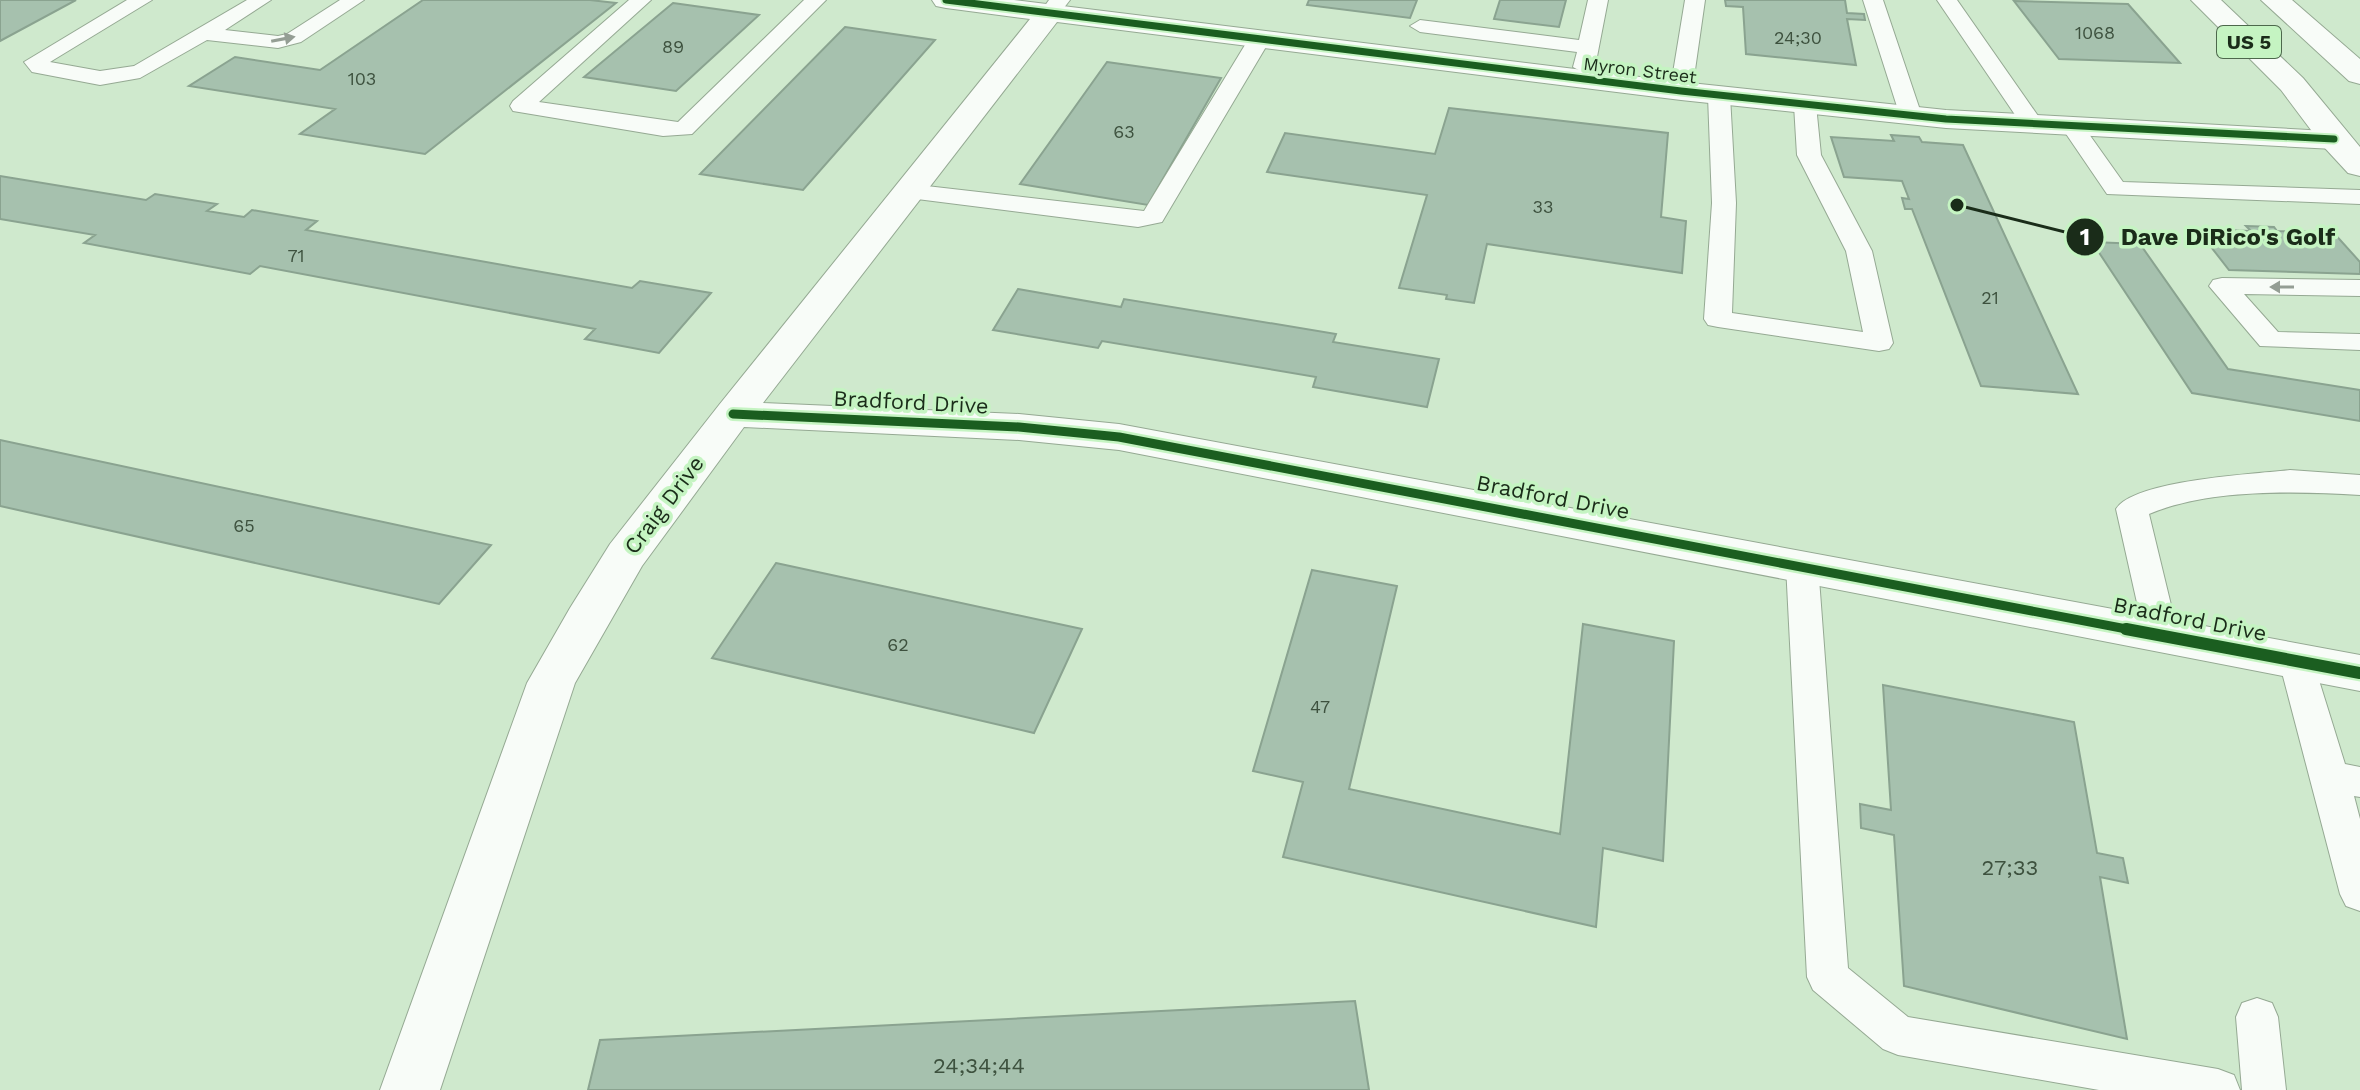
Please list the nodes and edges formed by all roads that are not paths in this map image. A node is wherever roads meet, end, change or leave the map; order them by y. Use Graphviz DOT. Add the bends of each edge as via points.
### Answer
graph roads {
  1 [pos="142,0"];
  2 [pos="261,0"];
  3 [pos="354,0"];
  4 [pos="641,0"];
  5 [pos="816,0"];
  6 [pos="946,0"];
  7 [pos="1432,0"];
  8 [pos="1598,0"];
  9 [pos="1695,0"];
  10 [pos="1873,0"];
  11 [pos="1947,0"];
  12 [pos="2205,0"];
  13 [pos="2275,0"];
  14 [pos="1054,7"];
  15 [pos="1420,26"];
  16 [pos="206,34"];
  17 [pos="1482,34"];
  18 [pos="1259,40"];
  19 [pos="1588,47"];
  20 [pos="2348,54"];
  21 [pos="1436,61"];
  22 [pos="2360,75"];
  23 [pos="1582,79"];
  24 [pos="1681,91"];
  25 [pos="1719,96"];
  26 [pos="1805,105"];
  27 [pos="1911,116"];
  28 [pos="2032,123"];
  29 [pos="2071,125"];
  30 [pos="2347,134"];
  31 [pos="2360,166"];
  32 [pos="909,191"];
  33 [pos="2360,197"];
  34 [pos="2360,288"];
  35 [pos="2360,342"];
  36 [pos="733,414"];
  37 [pos="2360,485"];
  38 [pos="1802,565"];
  39 [pos="2161,634"];
  40 [pos="2296,661"];
  41 [pos="2360,673"];
  42 [pos="2345,779"];
  43 [pos="2360,894"];
  44 [pos="2257,1017"];
  45 [pos="410,1090"];
  46 [pos="2218,1090"];
  47 [pos="2264,1090"];
  1 -- 16 [label="lane" via="35,62 100,78 120,76 158,63"];
  2 -- 16 [label="lane"];
  16 -- 3 [label="lane, one-way" via="278,42 294,38"];
  4 -- 5 [label="lane" via="521,106 684,129"];
  6 -- 14 [label="street, Myron Street"];
  7 -- 15 [label="lane"];
  8 -- 19 [label="lane"];
  9 -- 24 [label="lane"];
  10 -- 27 [label="lane"];
  11 -- 28 [label="lane"];
  12 -- 30 [label="street, US 5"];
  13 -- 20 [label="street, US 5"];
  14 -- 18 [label="street, Myron Street"];
  14 -- 32 [label="street, Craig Drive"];
  15 -- 17 [label="lane"];
  15 -- 21 [label="lane" via="1414,43"];
  17 -- 19 [label="lane"];
  17 -- 21 [label="lane" via="1476,51"];
  18 -- 21 [label="street, Myron Street"];
  18 -- 32 [label="lane" via="1153,217 1138,220"];
  19 -- 23 [label="lane"];
  20 -- 22 [label="street, US 5"];
  21 -- 23 [label="street, Myron Street"];
  23 -- 24 [label="street, Myron Street"];
  24 -- 25 [label="street, Myron Street"];
  25 -- 26 [label="street, Myron Street"];
  25 -- 26 [label="lane" via="1724,203 1718,319 1879,343 1859,251 1809,155"];
  26 -- 27 [label="street, Myron Street"];
  27 -- 28 [label="street, Myron Street"];
  28 -- 29 [label="street, Myron Street"];
  29 -- 30 [label="street, Myron Street"];
  29 -- 33 [label="lane" via="2116,189"];
  30 -- 31 [label="street, US 5"];
  32 -- 36 [label="street, Craig Drive"];
  34 -- 35 [label="lane, one-way" via="2222,286 2270,340"];
  36 -- 38 [label="street, Bradford Drive" via="1019,427 1119,437"];
  36 -- 45 [label="street, Craig Drive" via="626,555 551,683"];
  37 -- 39 [label="lane" via="2290,480 2166,495 2132,509"];
  38 -- 39 [label="street, Bradford Drive"];
  38 -- 46 [label="lane" via="1828,977 1898,1035"];
  39 -- 40 [label="street, Bradford Drive"];
  40 -- 41 [label="street, Bradford Drive"];
  40 -- 42 [label="lane"];
  42 -- 43 [label="lane"];
  44 -- 47 [label="lane"];
}
